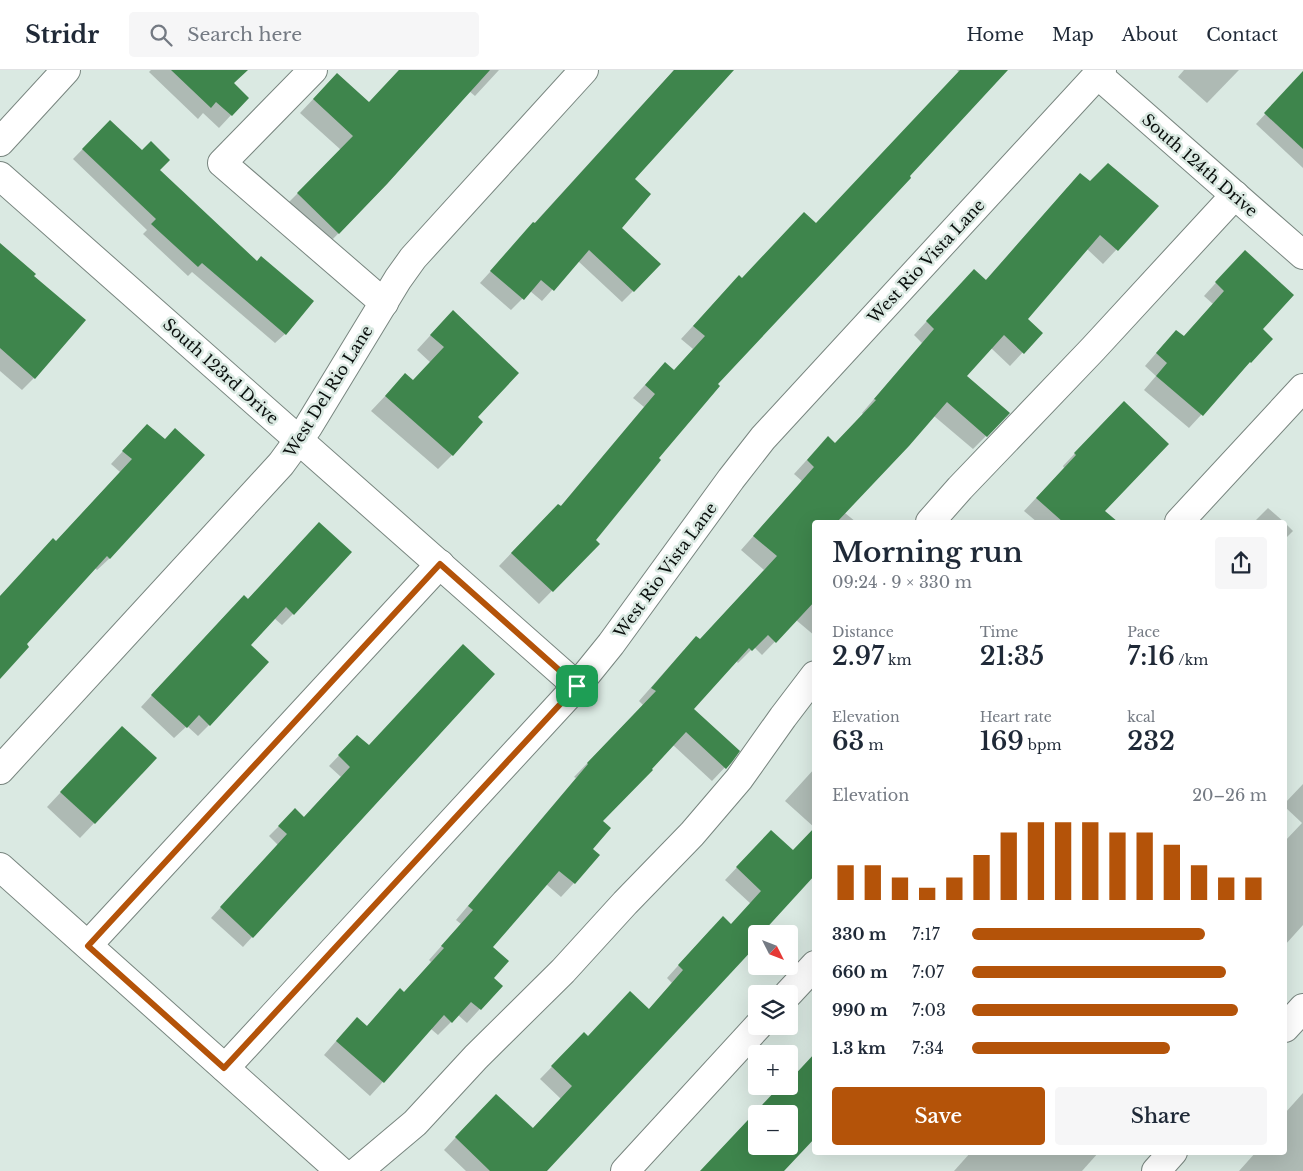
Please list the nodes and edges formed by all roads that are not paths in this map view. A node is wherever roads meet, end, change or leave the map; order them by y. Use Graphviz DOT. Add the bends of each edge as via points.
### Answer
graph roads {
  1 [pos="66,70"];
  2 [pos="313,70"];
  3 [pos="584,70"];
  4 [pos="1100,72"];
  5 [pos="0,142"];
  6 [pos="0,176"];
  7 [pos="1235,195"];
  8 [pos="1303,255"];
  9 [pos="384,303"];
  10 [pos="1303,388"];
  11 [pos="299,441"];
  12 [pos="932,520"];
  13 [pos="1182,520"];
  14 [pos="440,564"];
  15 [pos="812,679"];
  16 [pos="577,686"];
  17 [pos="0,770"];
  18 [pos="0,867"];
  19 [pos="88,946"];
  20 [pos="812,968"];
  21 [pos="796,985"];
  22 [pos="1303,1008"];
  23 [pos="1287,1026"];
  24 [pos="750,1035"];
  25 [pos="224,1068"];
  26 [pos="1170,1155"];
  27 [pos="340,1171"];
  28 [pos="358,1171"];
  29 [pos="625,1171"];
  30 [pos="1156,1171"];
  1 -- 5 [label="street"];
  2 -- 9 [label="street" via="222,163"];
  3 -- 9 [label="street, West Del Rio Lane" via="430,237"];
  4 -- 7 [label="street, South 124th Drive"];
  4 -- 16 [label="street, West Rio Vista Lane" via="763,438 612,644"];
  6 -- 11 [label="street, South 123rd Drive"];
  7 -- 8 [label="street, South 124th Drive"];
  7 -- 12 [label="street"];
  9 -- 11 [label="street, West Del Rio Lane"];
  10 -- 13 [label="street"];
  11 -- 14 [label="street, South 123rd Drive"];
  11 -- 17 [label="street, West Del Rio Lane"];
  14 -- 16 [label="street, South 123rd Drive"];
  14 -- 19 [label="street"];
  15 -- 28 [label="street" via="739,779 692,834 415,1123"];
  16 -- 25 [label="street, West Rio Vista Lane"];
  18 -- 19 [label="street"];
  19 -- 25 [label="street"];
  20 -- 21 [label="street"];
  22 -- 23 [label="street"];
  24 -- 29 [label="street"];
  25 -- 27 [label="street"];
  26 -- 30 [label="street"];
}
